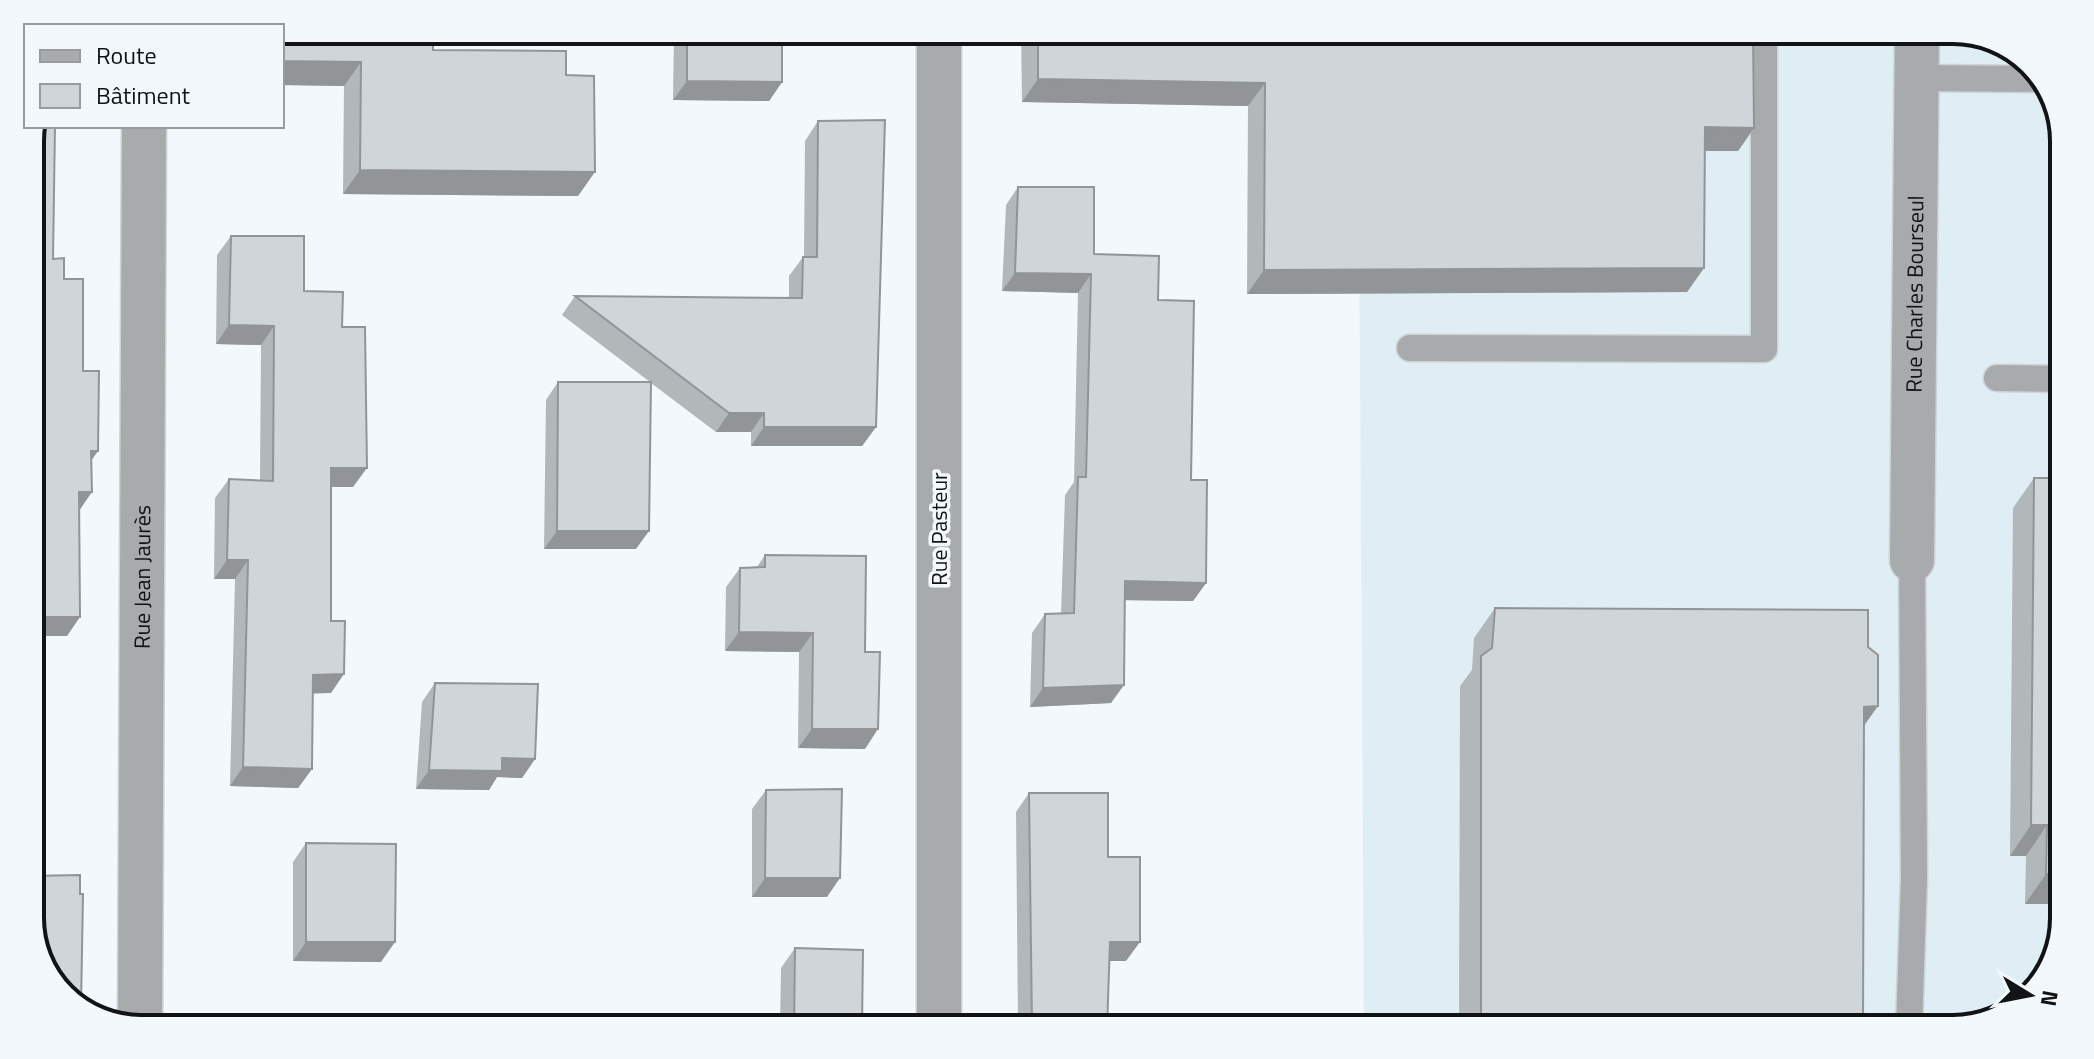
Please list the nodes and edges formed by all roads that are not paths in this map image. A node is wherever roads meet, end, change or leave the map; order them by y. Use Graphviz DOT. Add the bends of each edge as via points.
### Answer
graph roads {
  1 [pos="939,44"];
  2 [pos="1764,44"];
  3 [pos="1917,44"];
  4 [pos="1917,78"];
  5 [pos="2027,79"];
  6 [pos="144,128"];
  7 [pos="1410,348"];
  8 [pos="1997,378"];
  9 [pos="2050,379"];
  10 [pos="1912,560"];
  11 [pos="140,1015"];
  12 [pos="939,1015"];
  13 [pos="1909,1015"];
  1 -- 12 [label="street, Rue Pasteur"];
  2 -- 7 [label="lane" via="1764,349"];
  3 -- 4 [label="street, Rue Charles Bourseul"];
  4 -- 5 [label="lane"];
  4 -- 10 [label="street, Rue Charles Bourseul"];
  6 -- 11 [label="street, Rue Jean Jaurès"];
  8 -- 9 [label="lane"];
  10 -- 13 [label="lane"];
}
